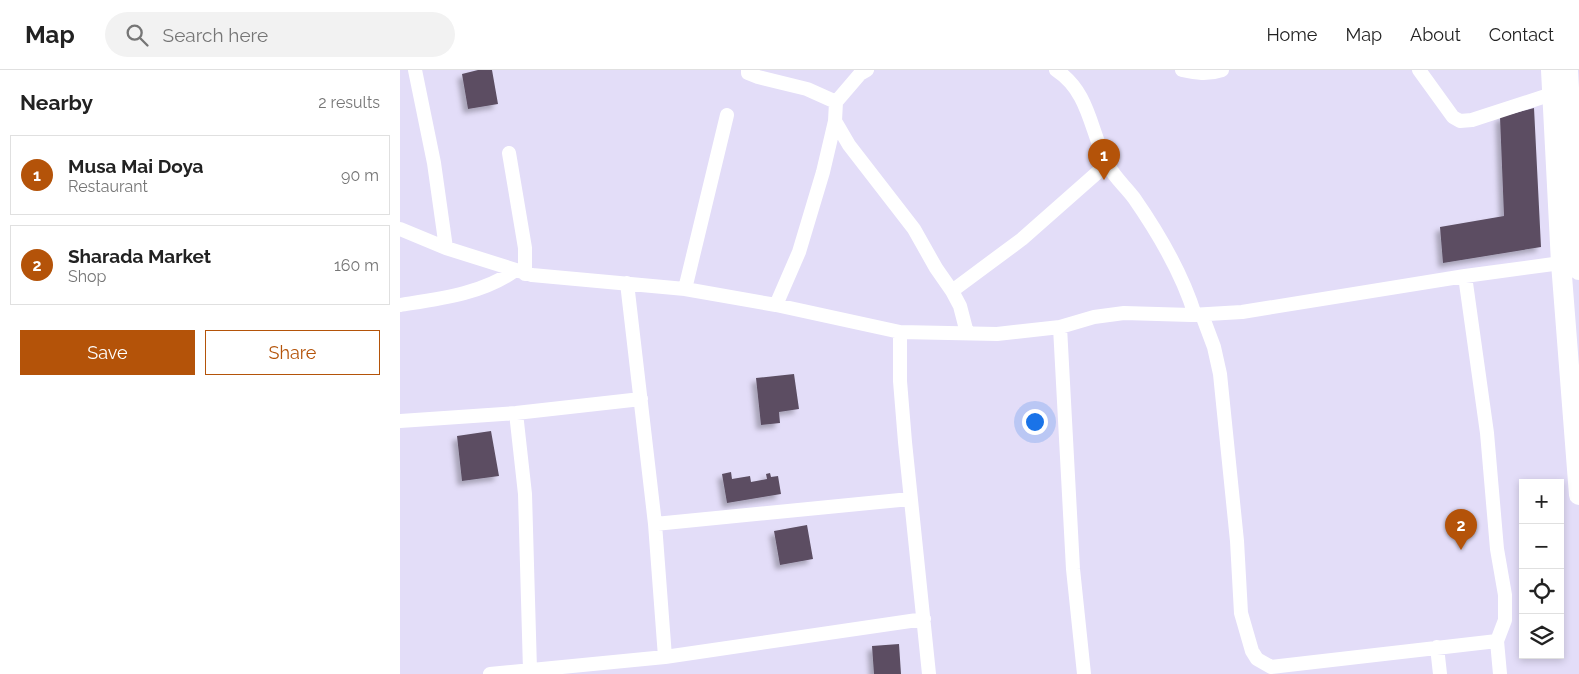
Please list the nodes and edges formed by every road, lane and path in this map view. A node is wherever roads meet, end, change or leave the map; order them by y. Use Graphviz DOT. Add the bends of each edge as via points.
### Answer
graph roads {
  1 [pos="415,70"];
  2 [pos="748,70"];
  3 [pos="867,70"];
  4 [pos="1056,70"];
  5 [pos="1182,70"];
  6 [pos="1222,70"];
  7 [pos="1419,70"];
  8 [pos="1551,70"];
  9 [pos="1568,70"];
  10 [pos="1552,94"];
  11 [pos="836,102"];
  12 [pos="727,115"];
  13 [pos="835,121"];
  14 [pos="508,153"];
  15 [pos="1107,164"];
  16 [pos="400,229"];
  17 [pos="446,248"];
  18 [pos="1570,267"];
  19 [pos="520,273"];
  20 [pos="1465,276"];
  21 [pos="627,283"];
  22 [pos="685,289"];
  23 [pos="952,291"];
  24 [pos="400,305"];
  25 [pos="776,305"];
  26 [pos="1198,315"];
  27 [pos="1060,327"];
  28 [pos="900,332"];
  29 [pos="966,333"];
  30 [pos="641,399"];
  31 [pos="516,412"];
  32 [pos="400,421"];
  33 [pos="1579,495"];
  34 [pos="910,499"];
  35 [pos="655,524"];
  36 [pos="924,619"];
  37 [pos="1497,640"];
  38 [pos="1437,647"];
  39 [pos="665,657"];
  40 [pos="530,670"];
  41 [pos="1271,670"];
  42 [pos="490,674"];
  43 [pos="929,674"];
  44 [pos="1084,674"];
  45 [pos="1440,674"];
  46 [pos="1500,674"];
  1 -- 17 [label="street" via="434,163"];
  2 -- 11 [label="street" via="758,77 807,89"];
  3 -- 11 [label="street"];
  4 -- 15 [label="street" via="1076,91 1089,112"];
  5 -- 6 [label="street" via="1199,74"];
  7 -- 10 [label="street" via="1453,117 1460,121"];
  8 -- 10 [label="street"];
  9 -- 18 [label="street"];
  10 -- 18 [label="street"];
  11 -- 13 [label="street"];
  12 -- 22 [label="street"];
  13 -- 23 [label="street" via="914,229"];
  13 -- 25 [label="street" via="799,252"];
  14 -- 19 [label="street" via="526,248"];
  15 -- 23 [label="street" via="1022,239"];
  15 -- 26 [label="street" via="1165,247"];
  16 -- 17 [label="street"];
  17 -- 19 [label="street"];
  18 -- 20 [label="street"];
  18 -- 33 [label="street"];
  19 -- 21 [label="street"];
  19 -- 24 [label="street" via="481,288"];
  20 -- 26 [label="street" via="1294,305"];
  20 -- 37 [label="street" via="1486,423 1497,549 1505,595 1505,620"];
  21 -- 22 [label="street"];
  21 -- 30 [label="street"];
  22 -- 25 [label="street"];
  23 -- 29 [label="street" via="960,306"];
  25 -- 28 [label="street"];
  26 -- 27 [label="street" via="1124,313 1094,317"];
  26 -- 41 [label="street" via="1214,347 1220,374 1241,613 1252,650 1257,659"];
  27 -- 29 [label="street" via="997,334"];
  27 -- 44 [label="street" via="1073,569"];
  28 -- 29 [label="street"];
  28 -- 34 [label="street" via="900,381"];
  30 -- 31 [label="street"];
  30 -- 35 [label="street"];
  31 -- 32 [label="street"];
  31 -- 40 [label="street" via="525,494"];
  34 -- 35 [label="street"];
  34 -- 36 [label="street"];
  35 -- 39 [label="street"];
  36 -- 39 [label="street"];
  36 -- 43 [label="street"];
  37 -- 38 [label="street"];
  37 -- 46 [label="street"];
  38 -- 41 [label="street"];
  38 -- 45 [label="street"];
  39 -- 40 [label="street"];
  40 -- 42 [label="street"];
}
